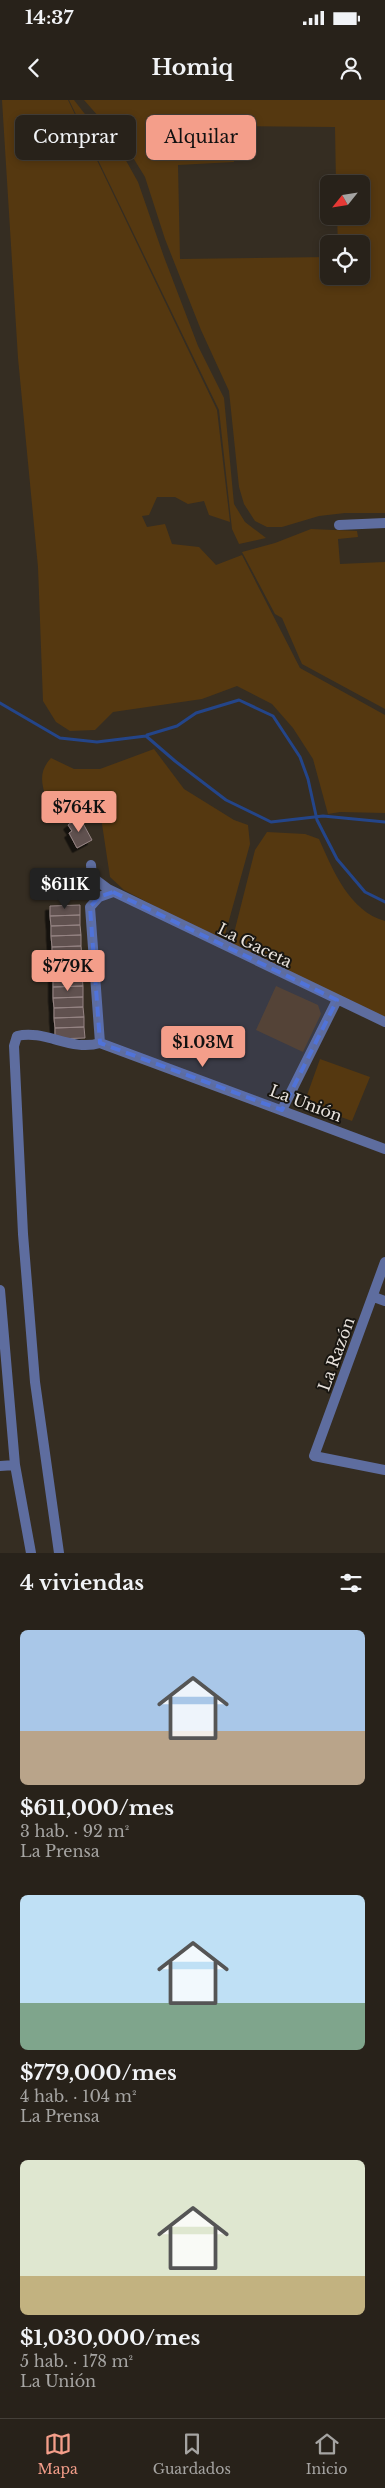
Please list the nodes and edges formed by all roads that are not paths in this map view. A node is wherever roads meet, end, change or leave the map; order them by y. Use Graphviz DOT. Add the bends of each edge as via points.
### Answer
graph roads {
  1 [pos="385,523"];
  2 [pos="339,525"];
  3 [pos="91,865"];
  4 [pos="113,892"];
  5 [pos="337,1000"];
  6 [pos="385,1022"];
  7 [pos="100,1043"];
  8 [pos="282,1110"];
  9 [pos="385,1149"];
  10 [pos="385,1262"];
  11 [pos="0,1290"];
  12 [pos="374,1296"];
  13 [pos="385,1301"];
  14 [pos="2,1342"];
  15 [pos="15,1465"];
  16 [pos="0,1466"];
  17 [pos="385,1470"];
  18 [pos="31,1553"];
  19 [pos="59,1553"];
  1 -- 2 [label="street"];
  3 -- 4 [label="street, La Gaceta" via="92,877"];
  4 -- 5 [label="street, La Gaceta"];
  4 -- 7 [label="street" via="99,896 90,907"];
  5 -- 6 [label="street, La Gaceta"];
  5 -- 8 [label="street"];
  7 -- 8 [label="street, La Unión"];
  7 -- 19 [label="street, La Unión" via="74,1046 30,1033 17,1036 14,1046 23,1234 34,1372"];
  8 -- 9 [label="street, La Unión"];
  10 -- 12 [label="street, La Razón"];
  11 -- 14 [label="street"];
  12 -- 13 [label="street"];
  12 -- 17 [label="street, La Razón" via="314,1456"];
  14 -- 15 [label="street"];
  15 -- 16 [label="street"];
  15 -- 18 [label="street"];
}
